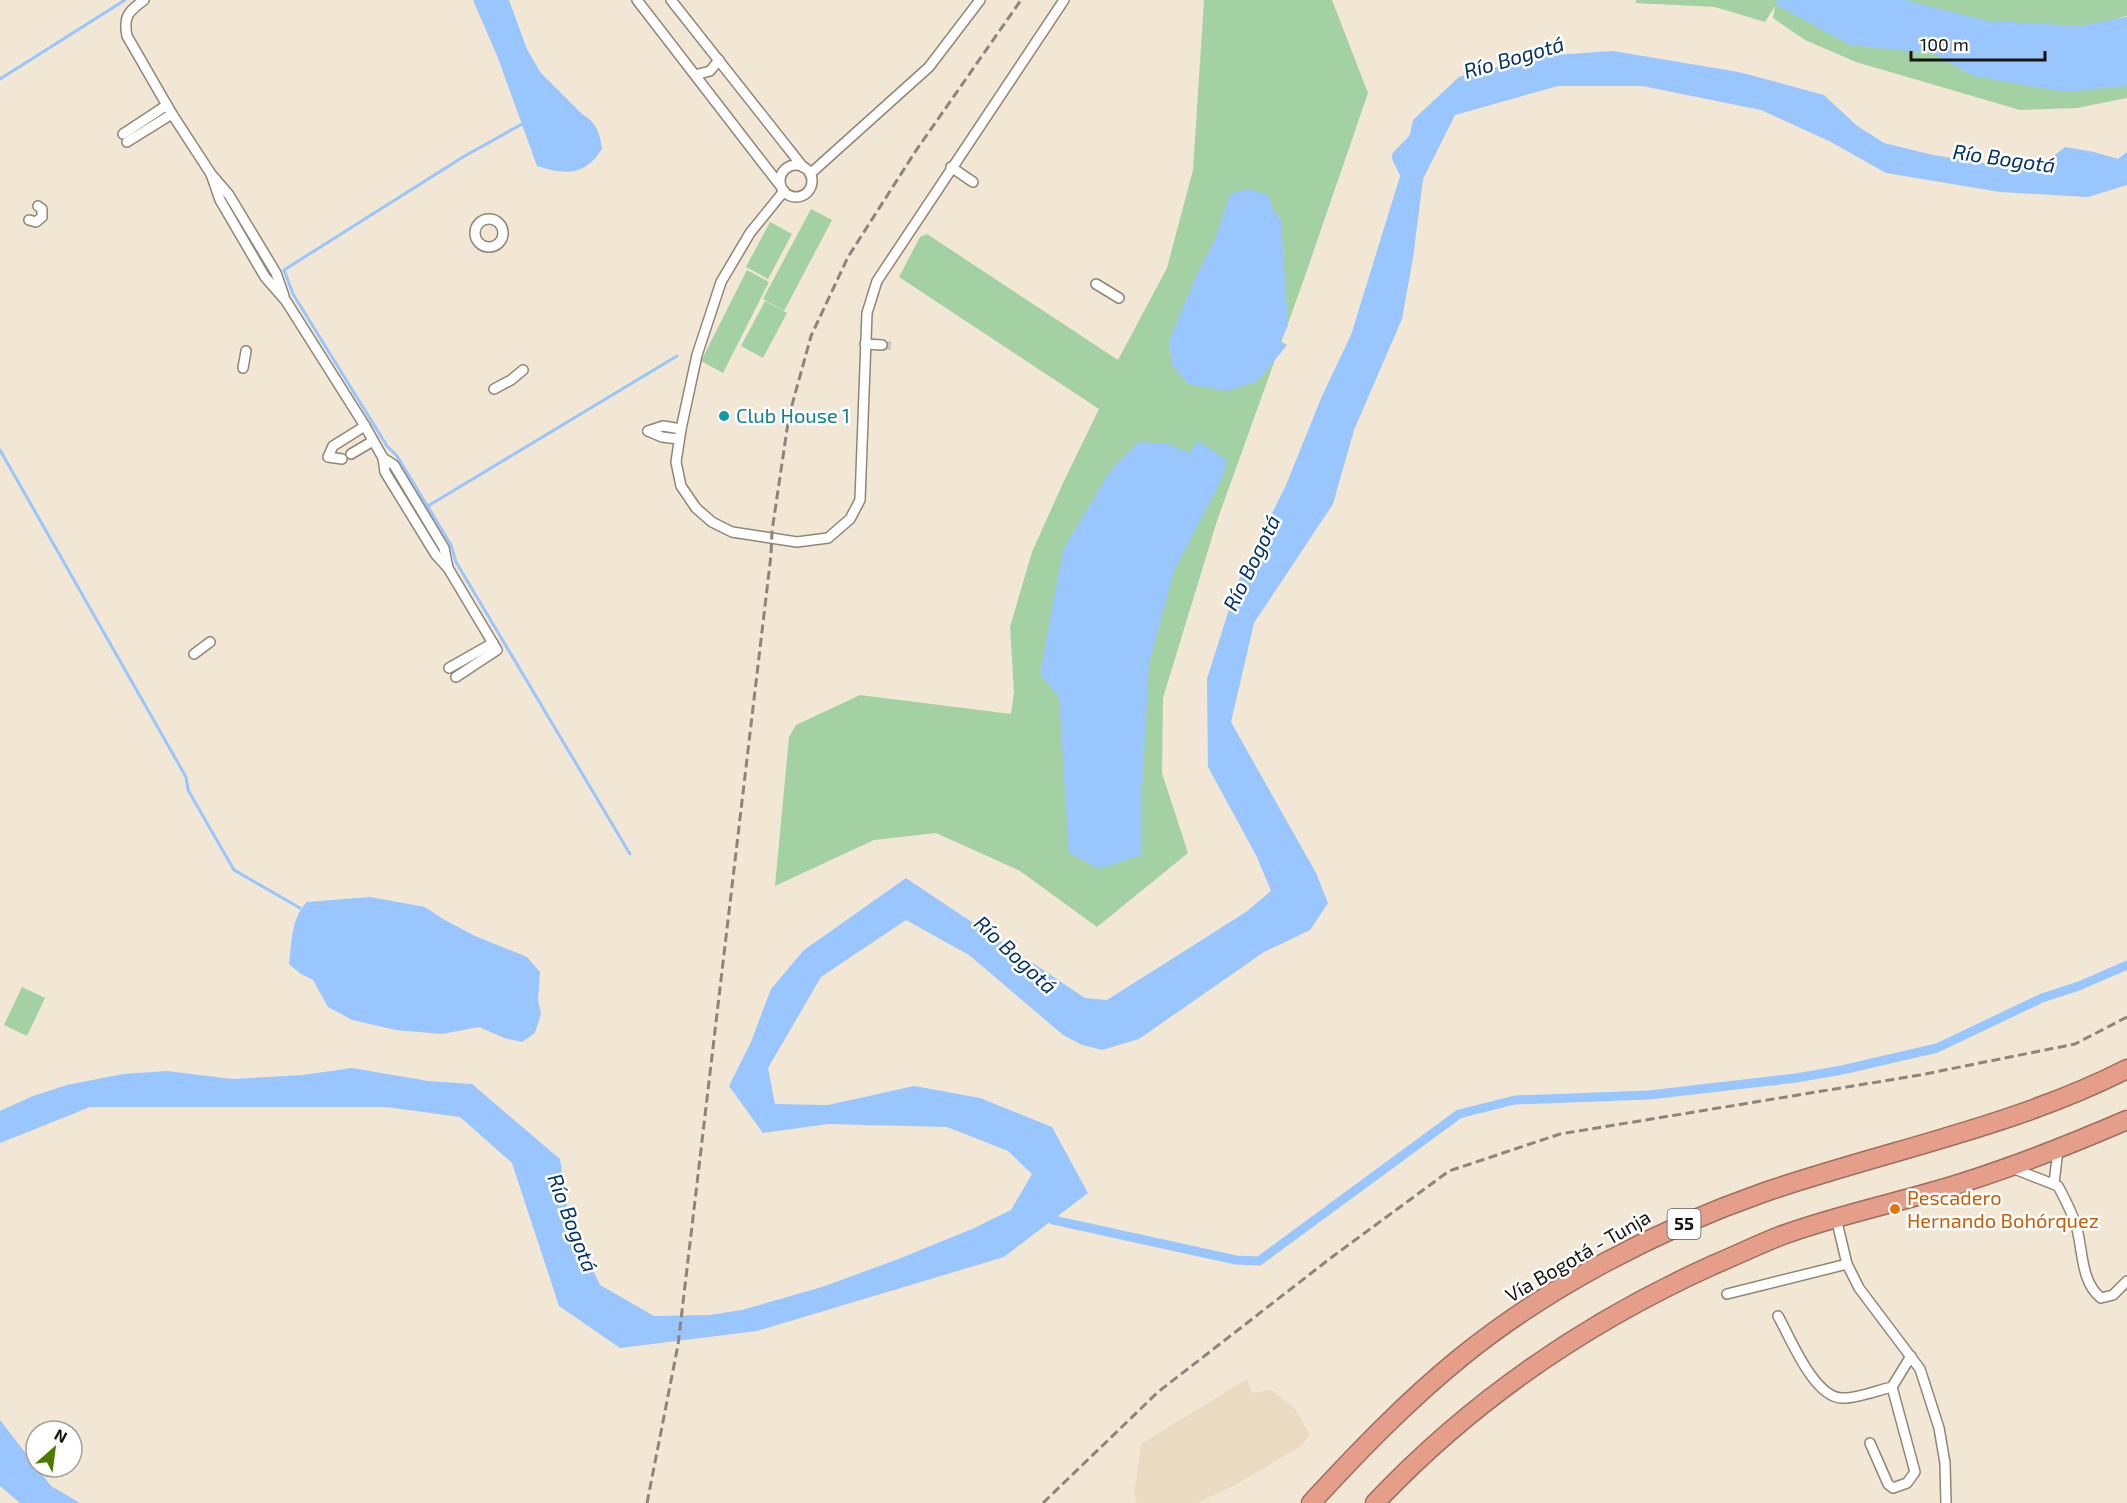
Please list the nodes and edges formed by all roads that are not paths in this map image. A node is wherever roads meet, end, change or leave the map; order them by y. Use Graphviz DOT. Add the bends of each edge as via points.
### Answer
graph roads {
  1 [pos="144,0"];
  2 [pos="637,0"];
  3 [pos="671,0"];
  4 [pos="980,0"];
  5 [pos="1064,0"];
  6 [pos="719,60"];
  7 [pos="695,75"];
  8 [pos="170,109"];
  9 [pos="125,138"];
  10 [pos="951,167"];
  11 [pos="807,170"];
  12 [pos="973,183"];
  13 [pos="782,188"];
  14 [pos="38,206"];
  15 [pos="29,220"];
  16 [pos="1096,284"];
  17 [pos="1119,298"];
  18 [pos="866,344"];
  19 [pos="882,345"];
  20 [pos="246,351"];
  21 [pos="243,368"];
  22 [pos="523,370"];
  23 [pos="494,389"];
  24 [pos="365,426"];
  25 [pos="373,441"];
  26 [pos="351,454"];
  27 [pos="342,459"];
  28 [pos="210,642"];
  29 [pos="495,646"];
  30 [pos="194,654"];
  31 [pos="449,668"];
  32 [pos="456,677"];
  33 [pos="2127,1069"];
  34 [pos="2127,1120"];
  35 [pos="2058,1150"];
  36 [pos="2010,1167"];
  37 [pos="2054,1183"];
  38 [pos="1836,1218"];
  39 [pos="1847,1264"];
  40 [pos="2127,1281"];
  41 [pos="1727,1294"];
  42 [pos="1778,1316"];
  43 [pos="1911,1356"];
  44 [pos="1892,1387"];
  45 [pos="1870,1443"];
  46 [pos="1311,1503"];
  47 [pos="1375,1503"];
  48 [pos="1946,1503"];
  1 -- 8 [label="street" via="129,11 127,36"];
  2 -- 7 [label="street"];
  3 -- 6 [label="street"];
  4 -- 11 [label="street" via="929,67"];
  5 -- 10 [label="street"];
  6 -- 7 [label="street" via="710,71"];
  6 -- 11 [label="street"];
  7 -- 13 [label="street"];
  8 -- 9 [label="street"];
  8 -- 24 [label="street" via="229,195 276,273 286,302"];
  10 -- 12 [label="street"];
  10 -- 18 [label="street" via="877,281 867,314"];
  11 -- 13 [label="street" via="792,165 787,168 782,172"];
  11 -- 13 [label="street" via="811,186 804,194 793,196"];
  13 -- 18 [label="street" via="721,282 697,355 676,462 681,486 696,508 732,532 796,542 828,538 850,519 860,500"];
  14 -- 15 [label="street" via="42,217 36,222"];
  16 -- 17 [label="street"];
  18 -- 19 [label="street"];
  20 -- 21 [label="street"];
  22 -- 23 [label="street"];
  24 -- 25 [label="street"];
  24 -- 27 [label="street" via="333,447 328,458"];
  25 -- 26 [label="street"];
  25 -- 29 [label="street" via="383,458 394,465 444,548 448,568"];
  28 -- 30 [label="street"];
  29 -- 31 [label="street"];
  29 -- 32 [label="street"];
  33 -- 46 [label="highway, Vía Bogotá - Tunja / 55" via="1964,1133 1822,1174 1723,1208 1677,1226 1605,1264 1524,1311 1461,1357 1393,1417"];
  34 -- 35 [label="highway"];
  35 -- 36 [label="highway"];
  35 -- 37 [label="street"];
  36 -- 37 [label="street"];
  36 -- 38 [label="highway"];
  37 -- 40 [label="street" via="2076,1227 2090,1285 2101,1298 2107,1298"];
  38 -- 39 [label="street"];
  38 -- 47 [label="highway" via="1779,1237 1677,1282 1580,1335 1535,1363 1468,1415"];
  39 -- 41 [label="street"];
  39 -- 43 [label="street" via="1859,1288"];
  42 -- 44 [label="street" via="1815,1382 1825,1392 1842,1398"];
  43 -- 44 [label="street"];
  43 -- 48 [label="street" via="1920,1369 1939,1428"];
  44 -- 45 [label="street" via="1915,1472 1907,1484 1893,1488 1888,1484"];
}
